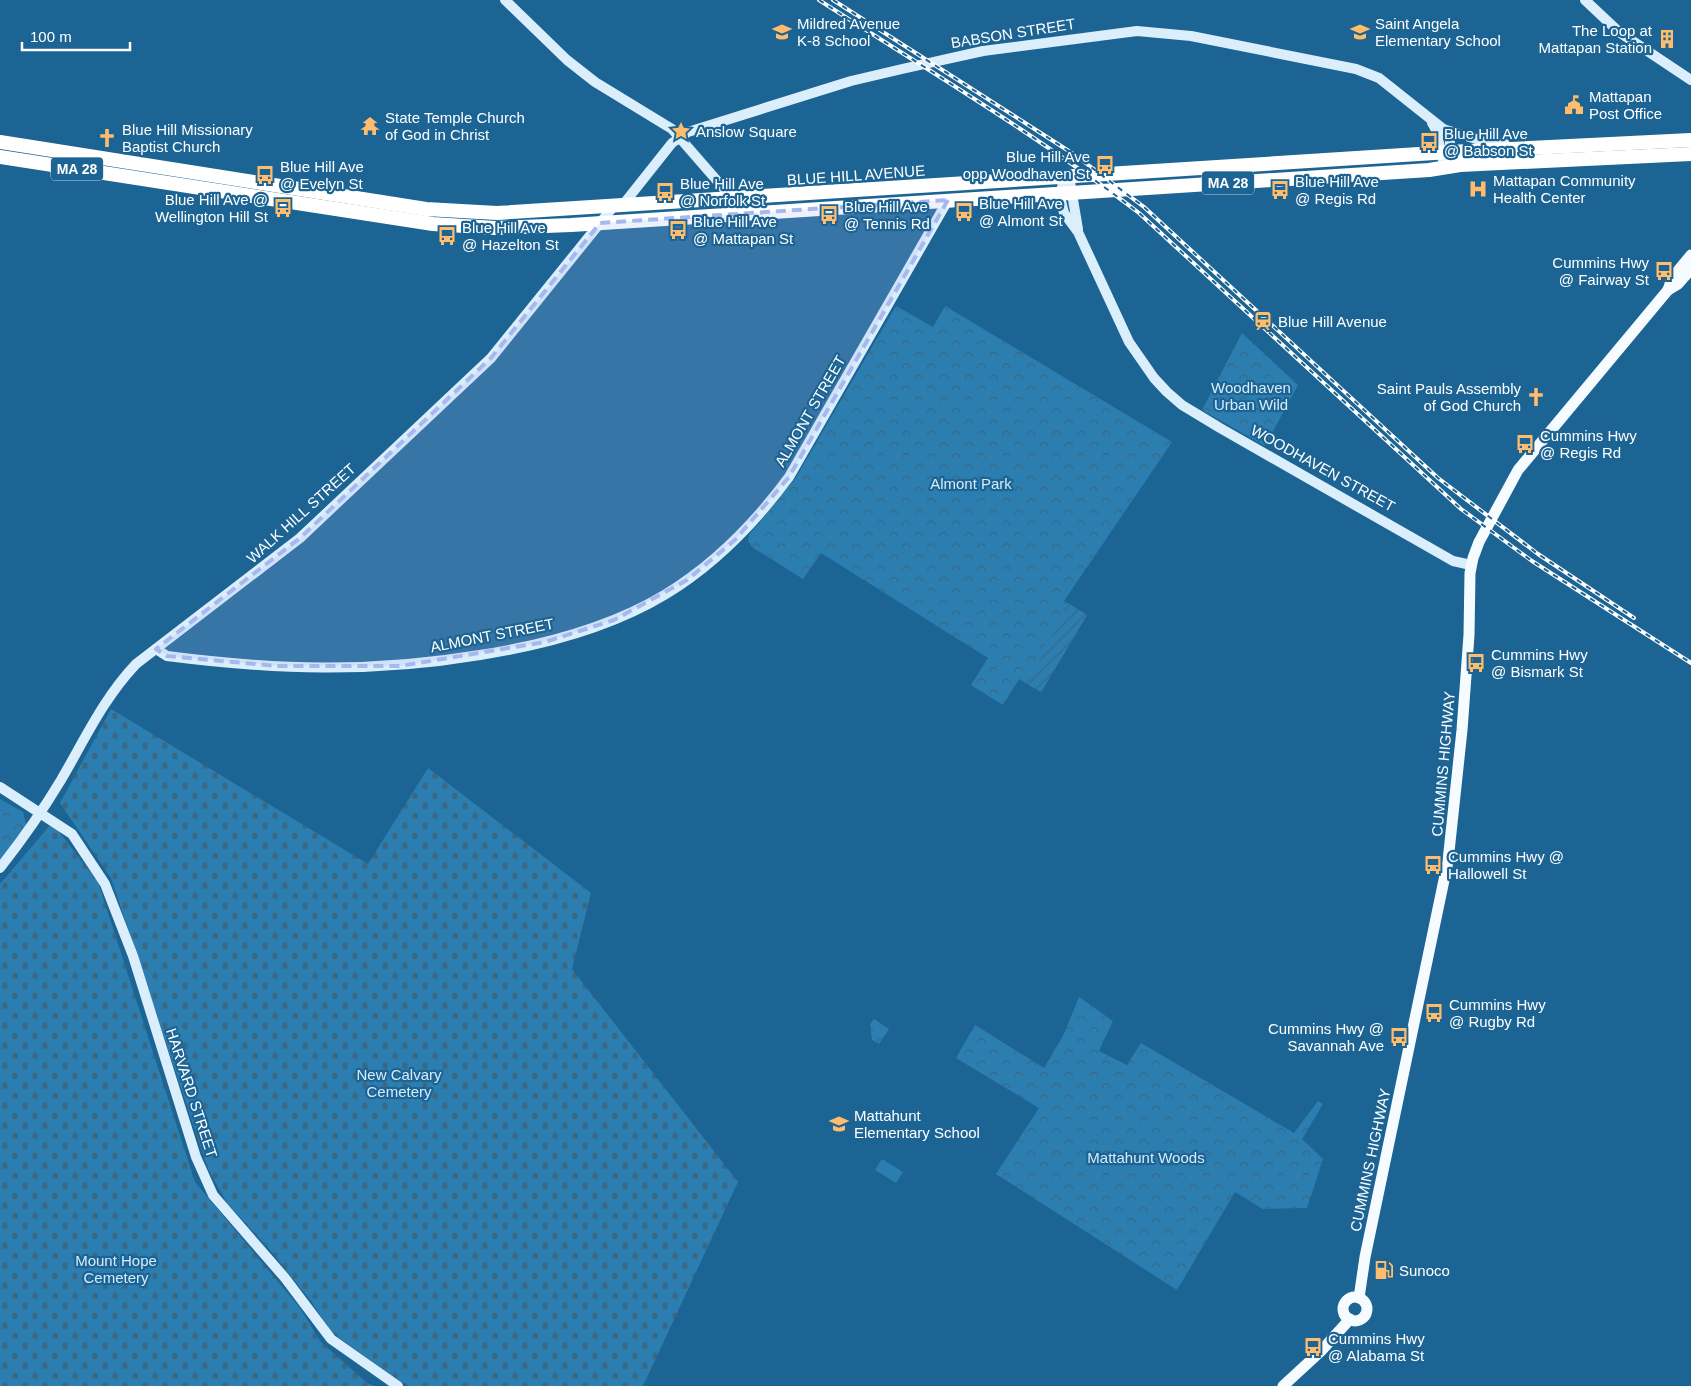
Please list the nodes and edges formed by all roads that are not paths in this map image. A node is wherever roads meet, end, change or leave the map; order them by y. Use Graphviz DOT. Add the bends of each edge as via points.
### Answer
graph roads {
  1 [pos="505,0"];
  2 [pos="1585,0"];
  3 [pos="1691,80"];
  4 [pos="1432,123"];
  5 [pos="1444,129"];
  6 [pos="680,136"];
  7 [pos="1691,140"];
  8 [pos="0,142"];
  9 [pos="1539,148"];
  10 [pos="1445,153"];
  11 [pos="1691,154"];
  12 [pos="0,157"];
  13 [pos="1490,157"];
  14 [pos="1447,168"];
  15 [pos="1066,176"];
  16 [pos="1066,193"];
  17 [pos="733,199"];
  18 [pos="948,200"];
  19 [pos="618,206"];
  20 [pos="734,214"];
  21 [pos="600,223"];
  22 [pos="1691,255"];
  23 [pos="1691,269"];
  24 [pos="1668,290"];
  25 [pos="1471,566"];
  26 [pos="156,649"];
  27 [pos="0,787"];
  28 [pos="40,812"];
  29 [pos="0,868"];
  30 [pos="1359,1298"];
  31 [pos="1350,1319"];
  32 [pos="398,1386"];
  33 [pos="1283,1386"];
  1 -- 6 [label="main road" via="567,60 606,90 663,121"];
  2 -- 3 [label="main road" via="1626,37"];
  4 -- 5 [label="main road, BABSON STREET"];
  4 -- 6 [label="main road, BABSON STREET" via="1379,78 1356,69 1261,49 1138,30 983,51 902,69 851,81"];
  4 -- 10 [label="main road"];
  5 -- 9 [label="main road, BLUE HILL AVENUE" via="1490,142"];
  5 -- 10 [label="main road" via="1449,136"];
  6 -- 17 [label="main road"];
  6 -- 19 [label="main road, BABSON STREET"];
  7 -- 9 [label="highway, BLUE HILL AVENUE / MA 28"];
  8 -- 19 [label="highway, BLUE HILL AVENUE / MA 28" via="438,210 497,213"];
  9 -- 13 [label="highway, BLUE HILL AVENUE / MA 28"];
  10 -- 13 [label="highway, BLUE HILL AVENUE / MA 28"];
  10 -- 14 [label="main road"];
  10 -- 15 [label="highway, BLUE HILL AVENUE / MA 28"];
  11 -- 13 [label="highway, BLUE HILL AVENUE / MA 28"];
  12 -- 21 [label="highway, BLUE HILL AVENUE / MA 28" via="432,224 495,228"];
  13 -- 14 [label="highway, BLUE HILL AVENUE / MA 28"];
  14 -- 16 [label="highway, BLUE HILL AVENUE / MA 28"];
  15 -- 16 [label="main road, WOODHAVEN STREET"];
  15 -- 17 [label="highway, BLUE HILL AVENUE / MA 28"];
  16 -- 18 [label="highway, BLUE HILL AVENUE / MA 28"];
  16 -- 25 [label="main road, WOODHAVEN STREET" via="1063,211 1078,232 1140,360 1182,405 1453,561"];
  17 -- 19 [label="highway, BLUE HILL AVENUE / MA 28"];
  17 -- 20 [label="main road"];
  18 -- 20 [label="highway, BLUE HILL AVENUE / MA 28"];
  18 -- 26 [label="main road, ALMONT STREET" via="789,477 729,546 666,594 614,620 545,642 501,652 400,666 277,666 167,656"];
  19 -- 21 [label="main road, WALK HILL STREET"];
  20 -- 21 [label="highway, BLUE HILL AVENUE / MA 28"];
  21 -- 26 [label="main road, WALK HILL STREET" via="491,358 300,538"];
  22 -- 24 [label="main road, CUMMINS HIGHWAY" via="1672,278"];
  23 -- 24 [label="main road, CUMMINS HIGHWAY"];
  24 -- 25 [label="main road, CUMMINS HIGHWAY" via="1526,459 1494,512"];
  25 -- 30 [label="main road, CUMMINS HIGHWAY" via="1469,635 1448,861"];
  26 -- 28 [label="main road, WALK HILL STREET" via="136,664 113,689"];
  27 -- 28 [label="main road, HARVARD STREET"];
  28 -- 29 [label="main road, WALK HILL STREET"];
  28 -- 32 [label="main road, HARVARD STREET" via="72,834 105,884 133,956 196,1157 213,1195 331,1339"];
  30 -- 31 [label="main road" via="1345,1302 1343,1310"];
  30 -- 31 [label="main road, CUMMINS HIGHWAY" via="1365,1302 1366,1313 1361,1319"];
  31 -- 33 [label="main road, CUMMINS HIGHWAY"];
}
